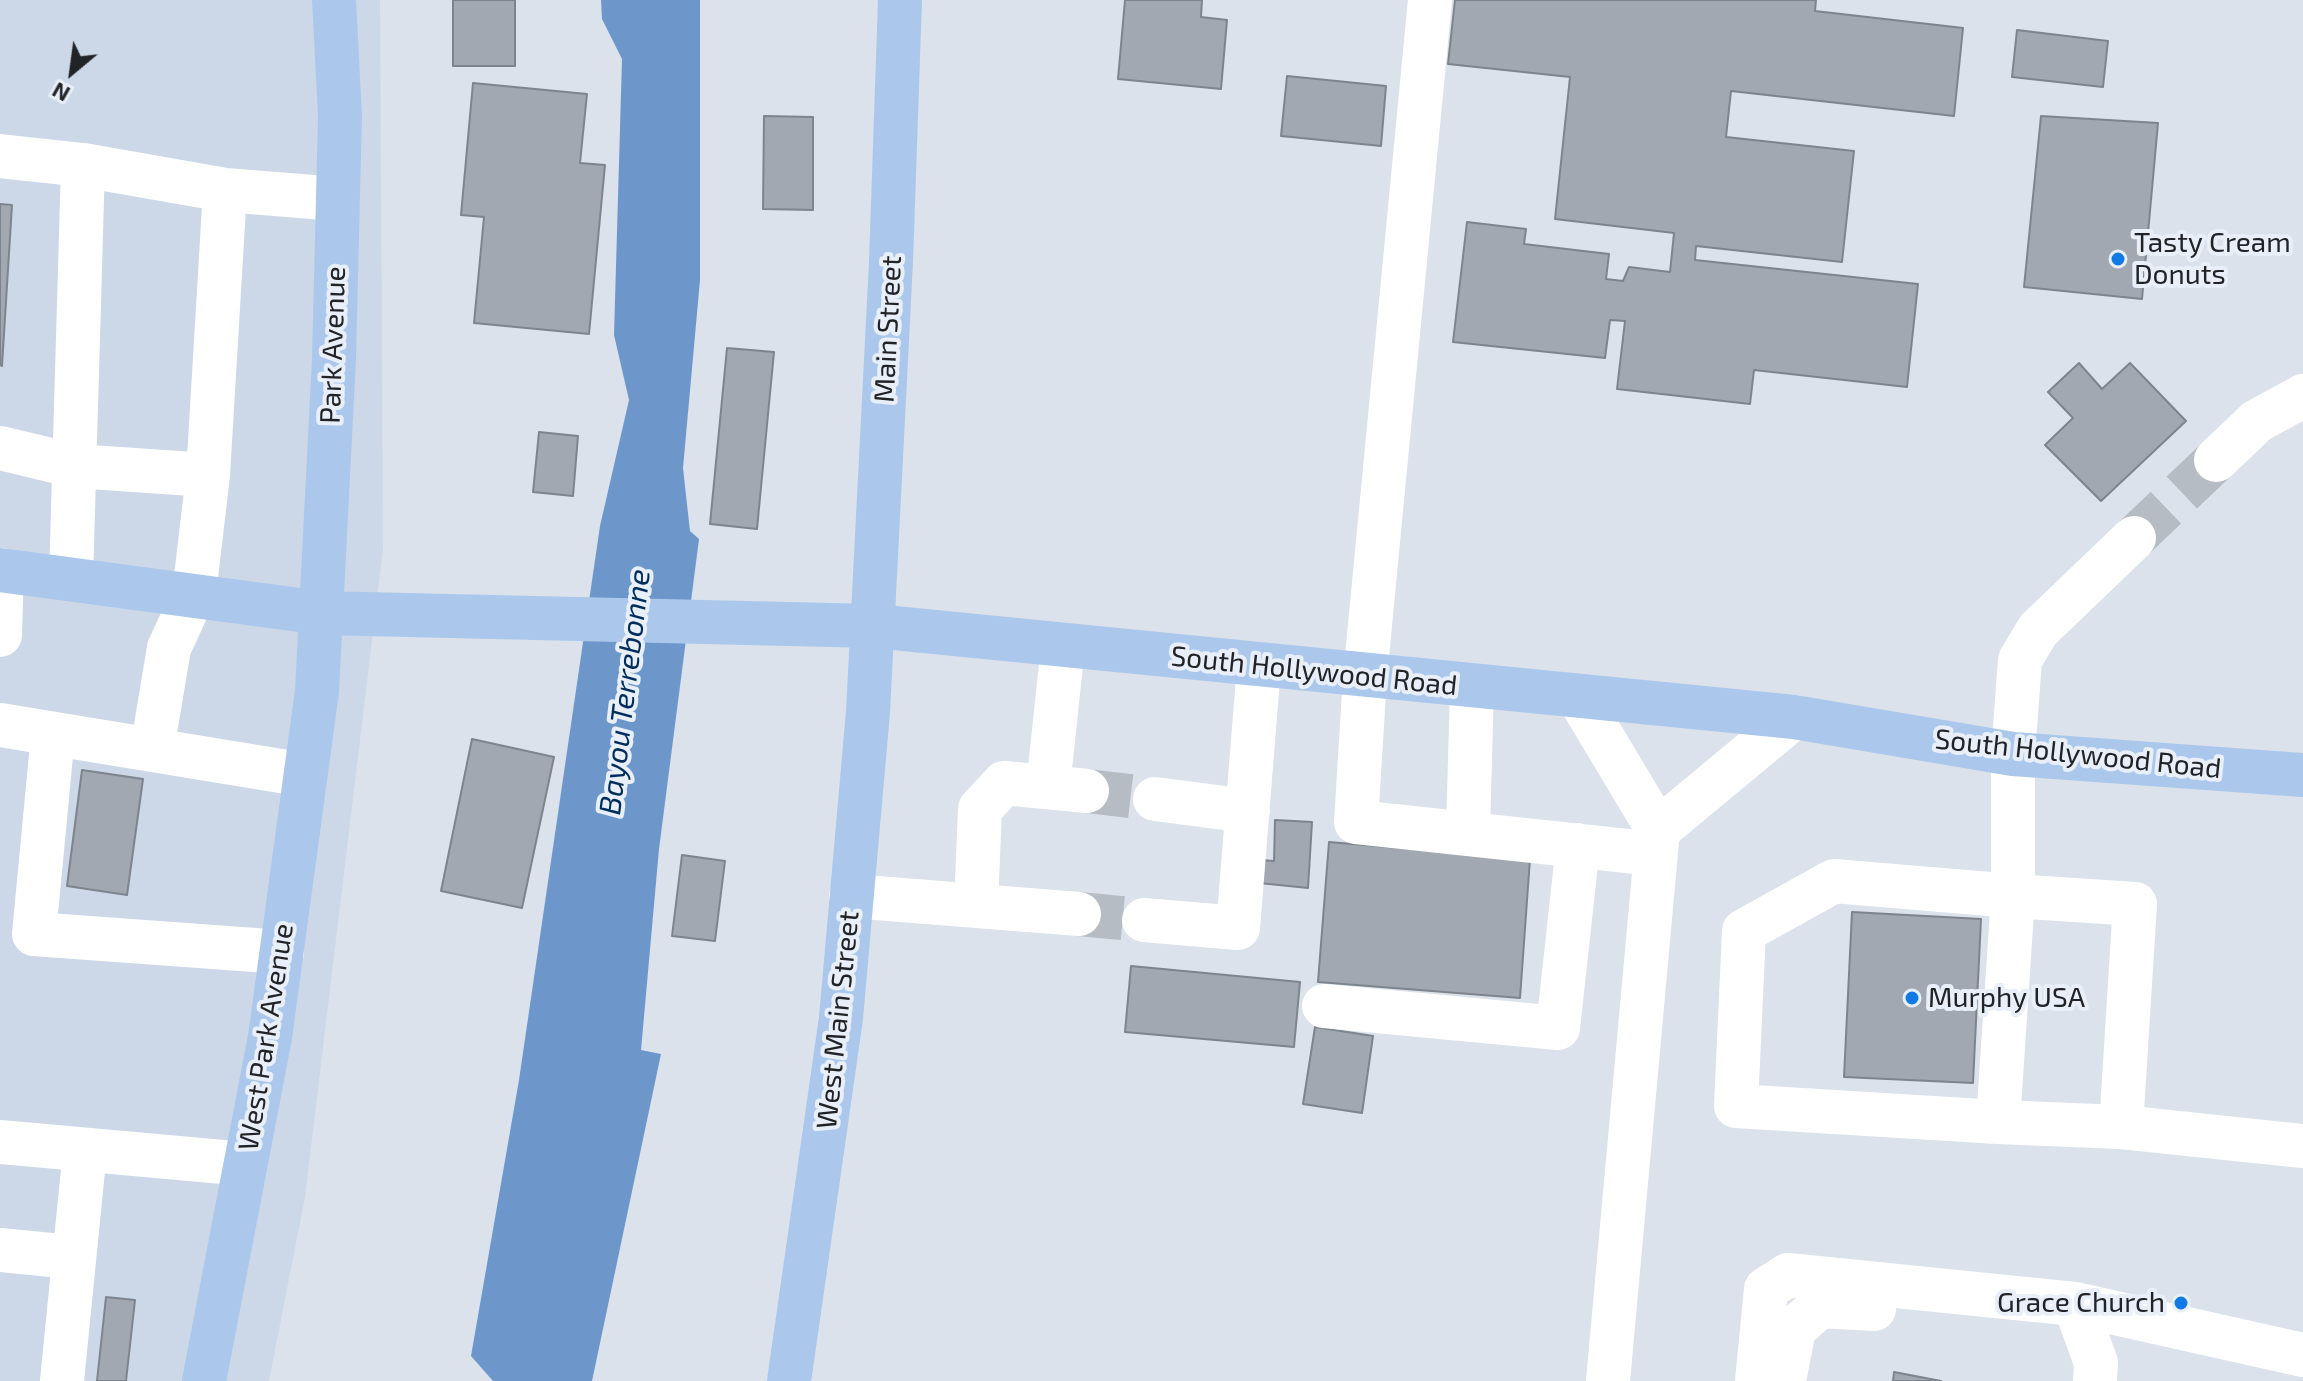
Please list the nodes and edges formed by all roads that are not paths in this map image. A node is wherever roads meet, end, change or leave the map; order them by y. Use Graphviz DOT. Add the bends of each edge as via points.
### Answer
graph roads {
  1 [pos="334,0"];
  2 [pos="900,0"];
  3 [pos="1430,0"];
  4 [pos="0,156"];
  5 [pos="83,165"];
  6 [pos="225,190"];
  7 [pos="338,199"];
  8 [pos="2303,396"];
  9 [pos="0,448"];
  10 [pos="2216,460"];
  11 [pos="75,466"];
  12 [pos="208,475"];
  13 [pos="2134,538"];
  14 [pos="1,570"];
  15 [pos="71,579"];
  16 [pos="194,594"];
  17 [pos="322,613"];
  18 [pos="0,635"];
  19 [pos="873,642"];
  20 [pos="1063,646"];
  21 [pos="1259,666"];
  22 [pos="1365,677"];
  23 [pos="1472,687"];
  24 [pos="317,691"];
  25 [pos="1579,698"];
  26 [pos="1794,717"];
  27 [pos="0,725"];
  28 [pos="53,734"];
  29 [pos="152,750"];
  30 [pos="2013,754"];
  31 [pos="305,775"];
  32 [pos="2303,775"];
  33 [pos="1155,799"];
  34 [pos="1248,811"];
  35 [pos="1468,832"];
  36 [pos="1657,842"];
  37 [pos="1578,845"];
  38 [pos="851,896"];
  39 [pos="2013,896"];
  40 [pos="976,906"];
  41 [pos="1079,914"];
  42 [pos="1144,920"];
  43 [pos="282,952"];
  44 [pos="1324,1006"];
  45 [pos="1998,1122"];
  46 [pos="2121,1127"];
  47 [pos="0,1142"];
  48 [pos="2303,1146"];
  49 [pos="85,1150"];
  50 [pos="245,1164"];
  51 [pos="0,1250"];
  52 [pos="71,1257"];
  53 [pos="2079,1316"];
  54 [pos="2303,1355"];
  55 [pos="62,1381"];
  56 [pos="204,1381"];
  57 [pos="789,1381"];
  58 [pos="1608,1381"];
  59 [pos="1757,1381"];
  60 [pos="1784,1381"];
  61 [pos="2095,1381"];
  1 -- 7 [label="main road, Park Avenue"];
  2 -- 19 [label="main road, Main Street"];
  3 -- 22 [label="street"];
  4 -- 5 [label="street"];
  5 -- 6 [label="street"];
  5 -- 11 [label="street"];
  6 -- 7 [label="street"];
  6 -- 12 [label="street"];
  7 -- 17 [label="main road, Park Avenue"];
  8 -- 10 [label="street" via="2257,421"];
  9 -- 11 [label="street"];
  11 -- 12 [label="street"];
  11 -- 15 [label="street"];
  12 -- 16 [label="street"];
  13 -- 30 [label="street" via="2038,630 2020,660"];
  14 -- 15 [label="main road, South Hollywood Road"];
  14 -- 18 [label="street"];
  15 -- 16 [label="main road, South Hollywood Road"];
  16 -- 17 [label="main road, South Hollywood Road"];
  16 -- 29 [label="street" via="169,648"];
  17 -- 19 [label="main road, South Hollywood Road" via="791,623"];
  17 -- 24 [label="main road, Park Avenue"];
  19 -- 20 [label="main road, South Hollywood Road"];
  19 -- 38 [label="main road, West Main Street"];
  20 -- 21 [label="main road, South Hollywood Road"];
  20 -- 40 [label="street" via="1067,789 1004,783 980,809"];
  21 -- 22 [label="main road, South Hollywood Road"];
  21 -- 34 [label="street"];
  22 -- 23 [label="main road, South Hollywood Road"];
  22 -- 35 [label="street" via="1356,822"];
  23 -- 25 [label="main road, South Hollywood Road"];
  23 -- 35 [label="street"];
  24 -- 31 [label="main road, West Park Avenue"];
  25 -- 26 [label="main road, South Hollywood Road"];
  25 -- 36 [label="street"];
  26 -- 30 [label="main road, South Hollywood Road"];
  26 -- 36 [label="street"];
  27 -- 28 [label="street"];
  28 -- 29 [label="street"];
  28 -- 43 [label="street" via="34,934"];
  29 -- 31 [label="street"];
  30 -- 32 [label="main road, South Hollywood Road"];
  30 -- 39 [label="street"];
  31 -- 43 [label="main road, West Park Avenue"];
  33 -- 34 [label="street"];
  34 -- 42 [label="street" via="1238,928"];
  35 -- 37 [label="street"];
  36 -- 37 [label="street"];
  36 -- 58 [label="street"];
  37 -- 44 [label="street" via="1558,1028"];
  38 -- 40 [label="street"];
  38 -- 57 [label="main road, West Main Street" via="841,1018"];
  39 -- 45 [label="street"];
  39 -- 45 [label="street" via="1834,881 1744,931 1736,1106"];
  39 -- 46 [label="street" via="2135,904"];
  40 -- 41 [label="street"];
  43 -- 50 [label="main road, West Park Avenue"];
  45 -- 46 [label="street"];
  46 -- 48 [label="street"];
  47 -- 49 [label="street"];
  49 -- 50 [label="street"];
  49 -- 52 [label="street"];
  50 -- 56 [label="main road, West Park Avenue"];
  51 -- 52 [label="street"];
  52 -- 55 [label="street"];
  53 -- 54 [label="street"];
  53 -- 59 [label="street" via="1788,1275 1766,1289"];
  53 -- 60 [label="street" via="1820,1306 1794,1329"];
  53 -- 61 [label="street" via="2096,1363"];
}
